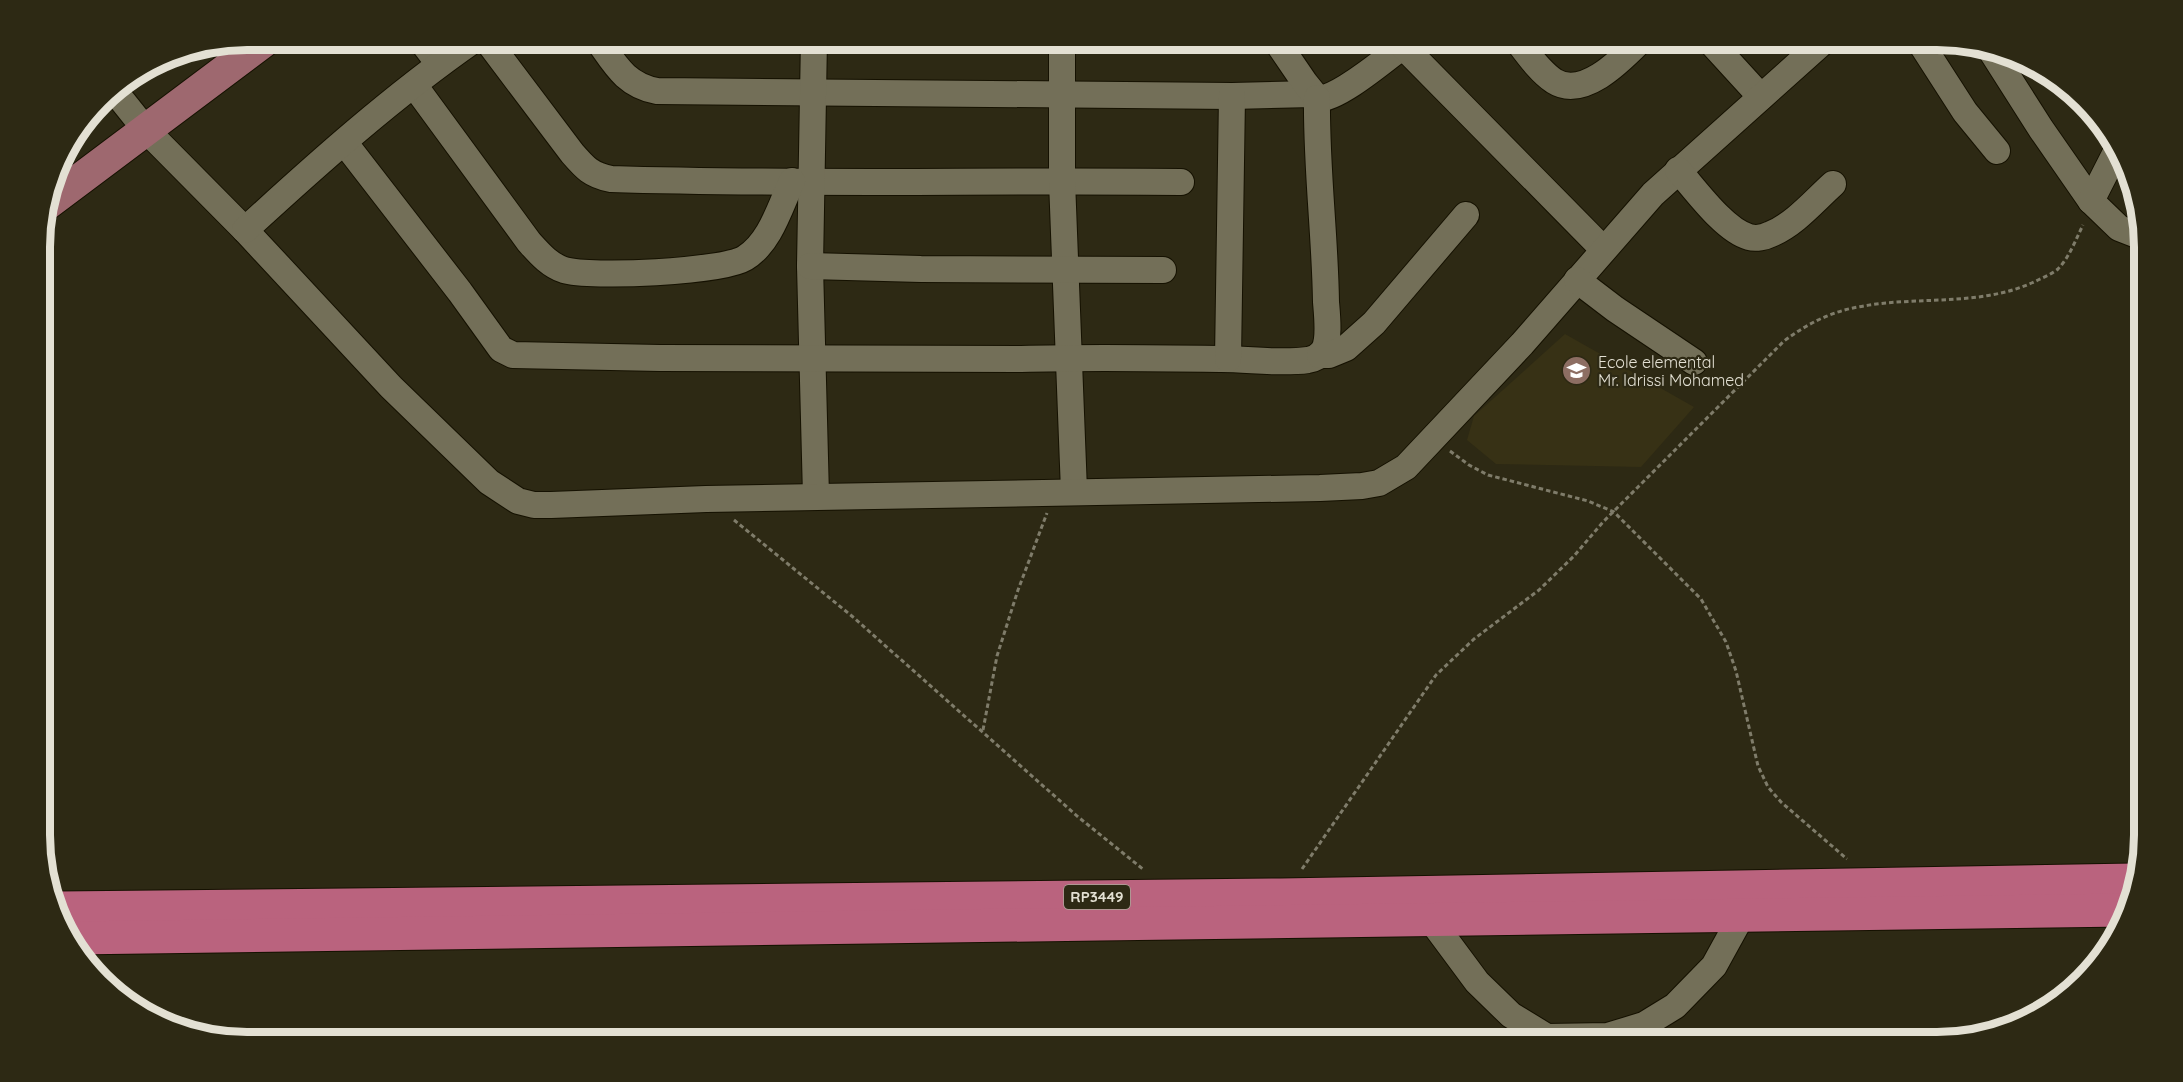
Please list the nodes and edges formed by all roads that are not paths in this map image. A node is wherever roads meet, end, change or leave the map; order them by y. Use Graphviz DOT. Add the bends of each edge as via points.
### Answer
graph roads {
  1 [pos="250,50"];
  2 [pos="428,50"];
  3 [pos="459,50"];
  4 [pos="494,50"];
  5 [pos="605,50"];
  6 [pos="814,50"];
  7 [pos="1062,50"];
  8 [pos="1283,50"];
  9 [pos="1391,50"];
  10 [pos="1406,50"];
  11 [pos="1525,50"];
  12 [pos="1628,50"];
  13 [pos="1718,50"];
  14 [pos="1813,50"];
  15 [pos="1925,50"];
  16 [pos="222,51"];
  17 [pos="1996,59"];
  18 [pos="439,64"];
  19 [pos="414,85"];
  20 [pos="813,92"];
  21 [pos="1061,93"];
  22 [pos="119,96"];
  23 [pos="1232,96"];
  24 [pos="1315,96"];
  25 [pos="1761,96"];
  26 [pos="140,123"];
  27 [pos="344,142"];
  28 [pos="1997,151"];
  29 [pos="2112,158"];
  30 [pos="65,169"];
  31 [pos="1678,170"];
  32 [pos="801,181"];
  33 [pos="1062,181"];
  34 [pos="1181,183"];
  35 [pos="1833,184"];
  36 [pos="56,196"];
  37 [pos="2091,201"];
  38 [pos="1466,215"];
  39 [pos="245,230"];
  40 [pos="2133,233"];
  41 [pos="1603,249"];
  42 [pos="810,266"];
  43 [pos="1066,270"];
  44 [pos="1163,270"];
  45 [pos="1577,280"];
  46 [pos="1320,355"];
  47 [pos="811,357"];
  48 [pos="1070,357"];
  49 [pos="1228,359"];
  50 [pos="1694,362"];
  51 [pos="1065,491"];
  52 [pos="816,496"];
  53 [pos="2128,880"];
  54 [pos="63,908"];
  55 [pos="2118,910"];
  56 [pos="1741,917"];
  57 [pos="1431,920"];
  58 [pos="78,938"];
  59 [pos="1539,1032"];
  60 [pos="1621,1032"];
  1 -- 26 [label="main road"];
  2 -- 18 [label="street"];
  3 -- 18 [label="street"];
  4 -- 32 [label="street" via="565,144 596,176 626,180"];
  5 -- 20 [label="street" via="623,74 644,88"];
  6 -- 20 [label="street"];
  7 -- 21 [label="street"];
  8 -- 24 [label="street"];
  9 -- 24 [label="street" via="1342,90 1323,99"];
  10 -- 41 [label="street"];
  11 -- 12 [label="street" via="1555,81 1571,86 1598,76"];
  13 -- 25 [label="street"];
  14 -- 25 [label="street"];
  15 -- 28 [label="street" via="1965,112"];
  16 -- 26 [label="main road"];
  17 -- 37 [label="street"];
  18 -- 19 [label="street"];
  19 -- 27 [label="street"];
  19 -- 32 [label="street" via="529,242 563,270 634,273 737,262 761,243"];
  20 -- 21 [label="street"];
  20 -- 32 [label="street"];
  21 -- 23 [label="street"];
  21 -- 33 [label="street"];
  22 -- 26 [label="street"];
  23 -- 24 [label="street"];
  23 -- 49 [label="street"];
  24 -- 46 [label="street" via="1327,326"];
  25 -- 31 [label="street"];
  26 -- 30 [label="main road"];
  26 -- 36 [label="main road"];
  26 -- 39 [label="street"];
  27 -- 39 [label="street"];
  27 -- 47 [label="street" via="507,353 573,357"];
  29 -- 37 [label="street"];
  31 -- 35 [label="street" via="1731,228 1754,238 1789,223"];
  31 -- 41 [label="street"];
  32 -- 33 [label="street"];
  32 -- 42 [label="street"];
  33 -- 34 [label="street"];
  33 -- 43 [label="street"];
  37 -- 40 [label="street" via="2119,228"];
  38 -- 46 [label="street" via="1374,323 1346,348"];
  39 -- 52 [label="street" via="391,387 489,482 518,501 534,504"];
  41 -- 45 [label="street"];
  42 -- 43 [label="street"];
  42 -- 47 [label="street"];
  43 -- 44 [label="street"];
  43 -- 48 [label="street"];
  45 -- 50 [label="street"];
  45 -- 51 [label="street" via="1406,467 1379,483"];
  46 -- 49 [label="street" via="1297,361"];
  47 -- 48 [label="street"];
  47 -- 52 [label="street"];
  48 -- 49 [label="street"];
  48 -- 51 [label="street"];
  51 -- 52 [label="street"];
  53 -- 54 [label="highway, RP3449" via="1305,895"];
  55 -- 56 [label="highway, RP3449"];
  56 -- 57 [label="highway, RP3449"];
  56 -- 60 [label="street" via="1714,966 1675,1006 1644,1025"];
  57 -- 58 [label="highway, RP3449"];
  57 -- 59 [label="street" via="1476,982 1511,1015"];
}
